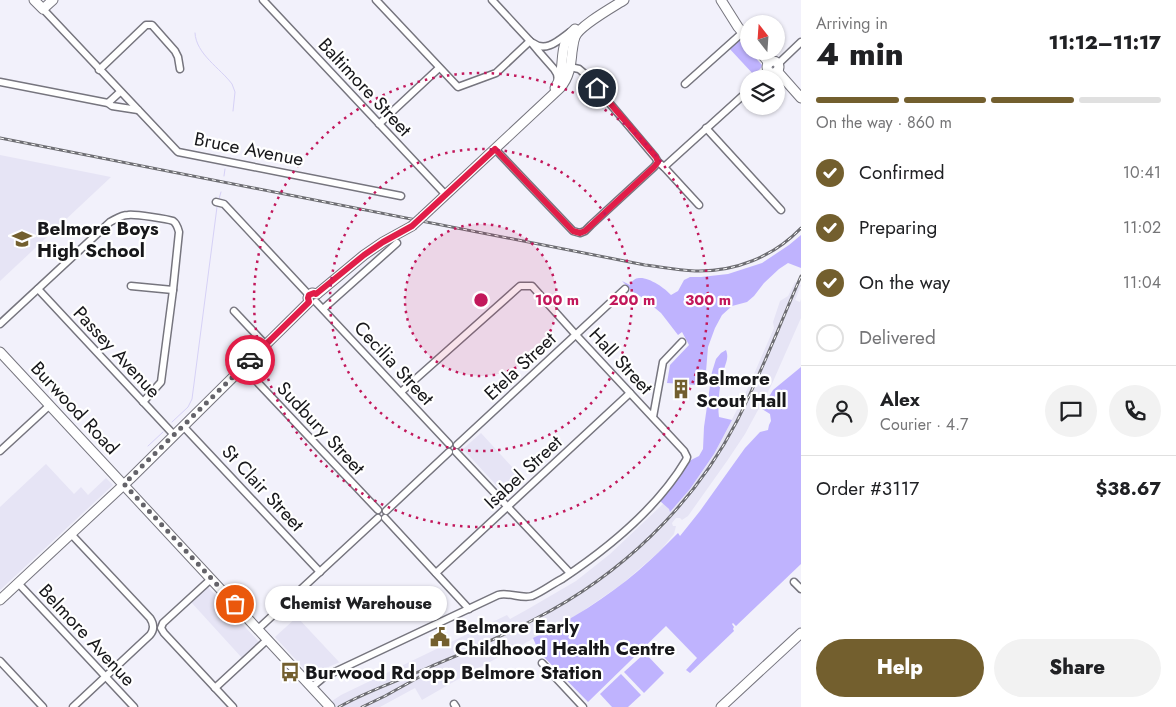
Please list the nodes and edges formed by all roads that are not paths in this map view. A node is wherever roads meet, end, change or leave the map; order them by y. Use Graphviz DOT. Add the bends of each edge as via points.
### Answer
graph roads {
  1 [pos="34,0"];
  2 [pos="53,0"];
  3 [pos="264,0"];
  4 [pos="376,0"];
  5 [pos="492,0"];
  6 [pos="624,0"];
  7 [pos="721,0"];
  8 [pos="43,9"];
  9 [pos="591,21"];
  10 [pos="574,30"];
  11 [pos="740,30"];
  12 [pos="740,35"];
  13 [pos="530,41"];
  14 [pos="801,42"];
  15 [pos="543,57"];
  16 [pos="767,60"];
  17 [pos="566,65"];
  18 [pos="773,67"];
  19 [pos="439,68"];
  20 [pos="180,69"];
  21 [pos="99,70"];
  22 [pos="770,70"];
  23 [pos="0,82"];
  24 [pos="684,84"];
  25 [pos="557,86"];
  26 [pos="120,92"];
  27 [pos="740,98"];
  28 [pos="801,98"];
  29 [pos="108,103"];
  30 [pos="138,110"];
  31 [pos="534,113"];
  32 [pos="379,124"];
  33 [pos="706,128"];
  34 [pos="495,149"];
  35 [pos="658,162"];
  36 [pos="664,167"];
  37 [pos="445,194"];
  38 [pos="401,196"];
  39 [pos="216,202"];
  40 [pos="699,205"];
  41 [pos="781,210"];
  42 [pos="397,243"];
  43 [pos="131,286"];
  44 [pos="38,289"];
  45 [pos="625,289"];
  46 [pos="173,290"];
  47 [pos="315,300"];
  48 [pos="234,311"];
  49 [pos="0,324"];
  50 [pos="576,335"];
  51 [pos="682,342"];
  52 [pos="265,344"];
  53 [pos="0,352"];
  54 [pos="243,367"];
  55 [pos="401,392"];
  56 [pos="630,393"];
  57 [pos="143,402"];
  58 [pos="50,405"];
  59 [pos="653,417"];
  60 [pos="183,426"];
  61 [pos="174,435"];
  62 [pos="449,444"];
  63 [pos="457,448"];
  64 [pos="0,452"];
  65 [pos="449,452"];
  66 [pos="124,484"];
  67 [pos="507,507"];
  68 [pos="378,510"];
  69 [pos="386,515"];
  70 [pos="378,518"];
  71 [pos="71,534"];
  72 [pos="320,572"];
  73 [pos="436,573"];
  74 [pos="570,574"];
  75 [pos="211,578"];
  76 [pos="794,582"];
  77 [pos="18,583"];
  78 [pos="801,589"];
  79 [pos="0,600"];
  80 [pos="469,608"];
  81 [pos="258,629"];
  82 [pos="801,633"];
  83 [pos="268,639"];
  84 [pos="0,661"];
  85 [pos="542,663"];
  86 [pos="106,677"];
  87 [pos="312,687"];
  88 [pos="215,688"];
  89 [pos="328,705"];
  90 [pos="43,707"];
  91 [pos="73,707"];
  92 [pos="134,707"];
  93 [pos="232,707"];
  94 [pos="583,707"];
  95 [pos="721,707"];
  1 -- 8 [label="main road, Bruce Avenue"];
  2 -- 8 [label="main road"];
  3 -- 32 [label="street, Baltimore Street"];
  4 -- 19 [label="street"];
  5 -- 13 [label="street"];
  6 -- 9 [label="main road"];
  7 -- 11 [label="main road"];
  8 -- 21 [label="street, Bruce Avenue"];
  9 -- 10 [label="main road"];
  9 -- 17 [label="main road" via="575,36"];
  10 -- 13 [label="street" via="544,48"];
  10 -- 17 [label="main road" via="564,45"];
  12 -- 24 [label="street"];
  13 -- 15 [label="street"];
  13 -- 19 [label="street" via="496,73 458,87"];
  14 -- 18 [label="street"];
  15 -- 17 [label="street"];
  15 -- 25 [label="street" via="557,74"];
  16 -- 18 [label="main road"];
  17 -- 25 [label="main road"];
  17 -- 31 [label="main road" via="568,76 563,84"];
  17 -- 35 [label="street" via="585,74"];
  18 -- 22 [label="street"];
  18 -- 28 [label="main road"];
  19 -- 32 [label="street"];
  20 -- 21 [label="street" via="176,51 149,24"];
  21 -- 26 [label="street, Bruce Avenue"];
  23 -- 29 [label="street"];
  25 -- 31 [label="main road"];
  26 -- 29 [label="street"];
  26 -- 30 [label="street, Bruce Avenue"];
  27 -- 33 [label="street"];
  29 -- 30 [label="street"];
  30 -- 38 [label="street, Bruce Avenue" via="178,152"];
  31 -- 34 [label="main road"];
  32 -- 37 [label="street, Baltimore Street"];
  33 -- 36 [label="street"];
  33 -- 41 [label="street"];
  34 -- 35 [label="street" via="573,231 580,233"];
  34 -- 37 [label="main road"];
  35 -- 36 [label="street"];
  36 -- 40 [label="street"];
  37 -- 47 [label="main road, bridge" via="412,226 364,255"];
  39 -- 47 [label="street, Cecilia Street" via="224,204"];
  42 -- 47 [label="street"];
  43 -- 46 [label="street"];
  44 -- 46 [label="street" via="110,222 128,214 173,222 179,228"];
  44 -- 49 [label="street"];
  44 -- 57 [label="street, Passey Avenue"];
  45 -- 50 [label="street, Etela Street"];
  46 -- 57 [label="street" via="161,382"];
  47 -- 52 [label="main road"];
  47 -- 55 [label="street, Cecilia Street"];
  48 -- 52 [label="street"];
  50 -- 55 [label="street, Hall Street" via="532,286 520,286"];
  50 -- 56 [label="street, Hall Street"];
  50 -- 63 [label="street, Etela Street"];
  51 -- 59 [label="street" via="662,362"];
  52 -- 54 [label="main road"];
  53 -- 58 [label="main road, Burwood Road"];
  54 -- 60 [label="main road"];
  54 -- 68 [label="street, Sudbury Street"];
  55 -- 62 [label="street, Cecilia Street"];
  56 -- 59 [label="street, Hall Street"];
  56 -- 67 [label="street, Isabel Street"];
  57 -- 61 [label="street, Passey Avenue"];
  58 -- 64 [label="street"];
  58 -- 66 [label="main road, Burwood Road"];
  59 -- 74 [label="street, Hall Street" via="684,451 687,457 684,464 634,522"];
  60 -- 61 [label="main road"];
  60 -- 72 [label="street, St Clair Street"];
  61 -- 66 [label="main road"];
  62 -- 63 [label="street"];
  62 -- 65 [label="street"];
  63 -- 65 [label="street"];
  63 -- 67 [label="street"];
  65 -- 69 [label="street"];
  66 -- 71 [label="main road"];
  66 -- 75 [label="main road, Burwood Road"];
  67 -- 73 [label="street, Isabel Street"];
  67 -- 74 [label="street"];
  68 -- 69 [label="street" via="383,509"];
  68 -- 70 [label="street"];
  69 -- 70 [label="street" via="381,520"];
  69 -- 73 [label="street"];
  70 -- 72 [label="street"];
  71 -- 77 [label="main road"];
  71 -- 86 [label="street" via="152,622 150,635"];
  72 -- 81 [label="street"];
  73 -- 80 [label="street"];
  74 -- 80 [label="street" via="532,596 503,594"];
  75 -- 81 [label="main road, Burwood Road"];
  75 -- 88 [label="street" via="161,628"];
  76 -- 78 [label="street"];
  77 -- 79 [label="main road"];
  77 -- 86 [label="street, Belmore Avenue"];
  80 -- 87 [label="street" via="324,677"];
  81 -- 83 [label="main road, Burwood Road"];
  82 -- 95 [label="main road"];
  83 -- 87 [label="main road, Burwood Road"];
  83 -- 88 [label="street"];
  84 -- 90 [label="street"];
  85 -- 94 [label="street"];
  86 -- 91 [label="street"];
  86 -- 92 [label="street, Belmore Avenue"];
  87 -- 89 [label="main road, Burwood Road"];
  88 -- 93 [label="street"];
}
